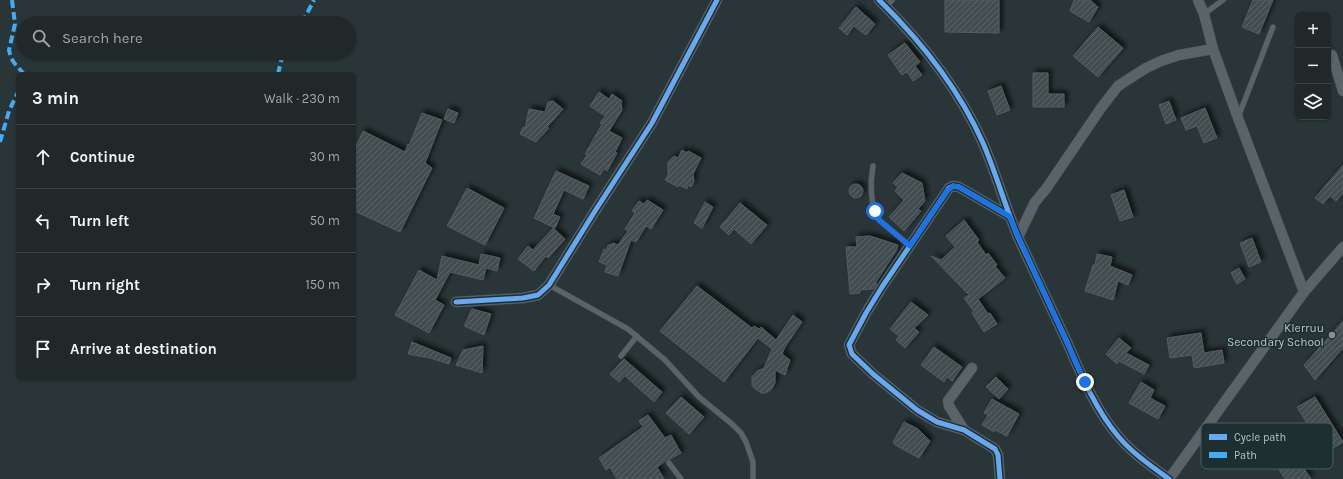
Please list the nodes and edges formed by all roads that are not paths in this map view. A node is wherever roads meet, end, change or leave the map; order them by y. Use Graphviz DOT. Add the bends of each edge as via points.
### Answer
graph roads {
  1 [pos="717,0"];
  2 [pos="1198,0"];
  3 [pos="1223,0"];
  4 [pos="886,2"];
  5 [pos="1204,14"];
  6 [pos="1272,27"];
  7 [pos="1213,49"];
  8 [pos="1332,55"];
  9 [pos="1343,91"];
  10 [pos="1238,118"];
  11 [pos="873,166"];
  12 [pos="1009,216"];
  13 [pos="1018,237"];
  14 [pos="910,246"];
  15 [pos="1343,247"];
  16 [pos="549,285"];
  17 [pos="1304,292"];
  18 [pos="456,302"];
  19 [pos="637,336"];
  20 [pos="621,356"];
  21 [pos="972,368"];
  22 [pos="1209,423"];
  23 [pos="964,430"];
  24 [pos="1201,435"];
  25 [pos="669,463"];
  26 [pos="681,479"];
  27 [pos="753,479"];
  28 [pos="1000,479"];
  29 [pos="1169,479"];
  1 -- 16 [label="street" via="652,123"];
  2 -- 5 [label="street"];
  3 -- 5 [label="lane"];
  4 -- 12 [label="street" via="945,74 961,99 984,144"];
  5 -- 7 [label="street"];
  6 -- 10 [label="lane"];
  7 -- 10 [label="street"];
  7 -- 13 [label="street" via="1161,61 1118,86 1035,202"];
  8 -- 9 [label="street"];
  10 -- 17 [label="street"];
  11 -- 14 [label="lane" via="872,196 876,215"];
  12 -- 13 [label="street"];
  12 -- 14 [label="street" via="953,186"];
  13 -- 29 [label="street" via="1085,382 1109,424 1117,436 1136,454"];
  14 -- 23 [label="street" via="850,342 852,354 872,374 917,410 937,422"];
  15 -- 17 [label="street"];
  16 -- 18 [label="street" via="538,295 524,298"];
  16 -- 19 [label="lane"];
  17 -- 22 [label="street"];
  19 -- 20 [label="lane"];
  19 -- 27 [label="lane" via="665,360 699,397 741,433 753,462"];
  21 -- 23 [label="street" via="948,401"];
  23 -- 28 [label="street" via="997,452"];
  24 -- 29 [label="street"];
  25 -- 26 [label="lane"];
}
